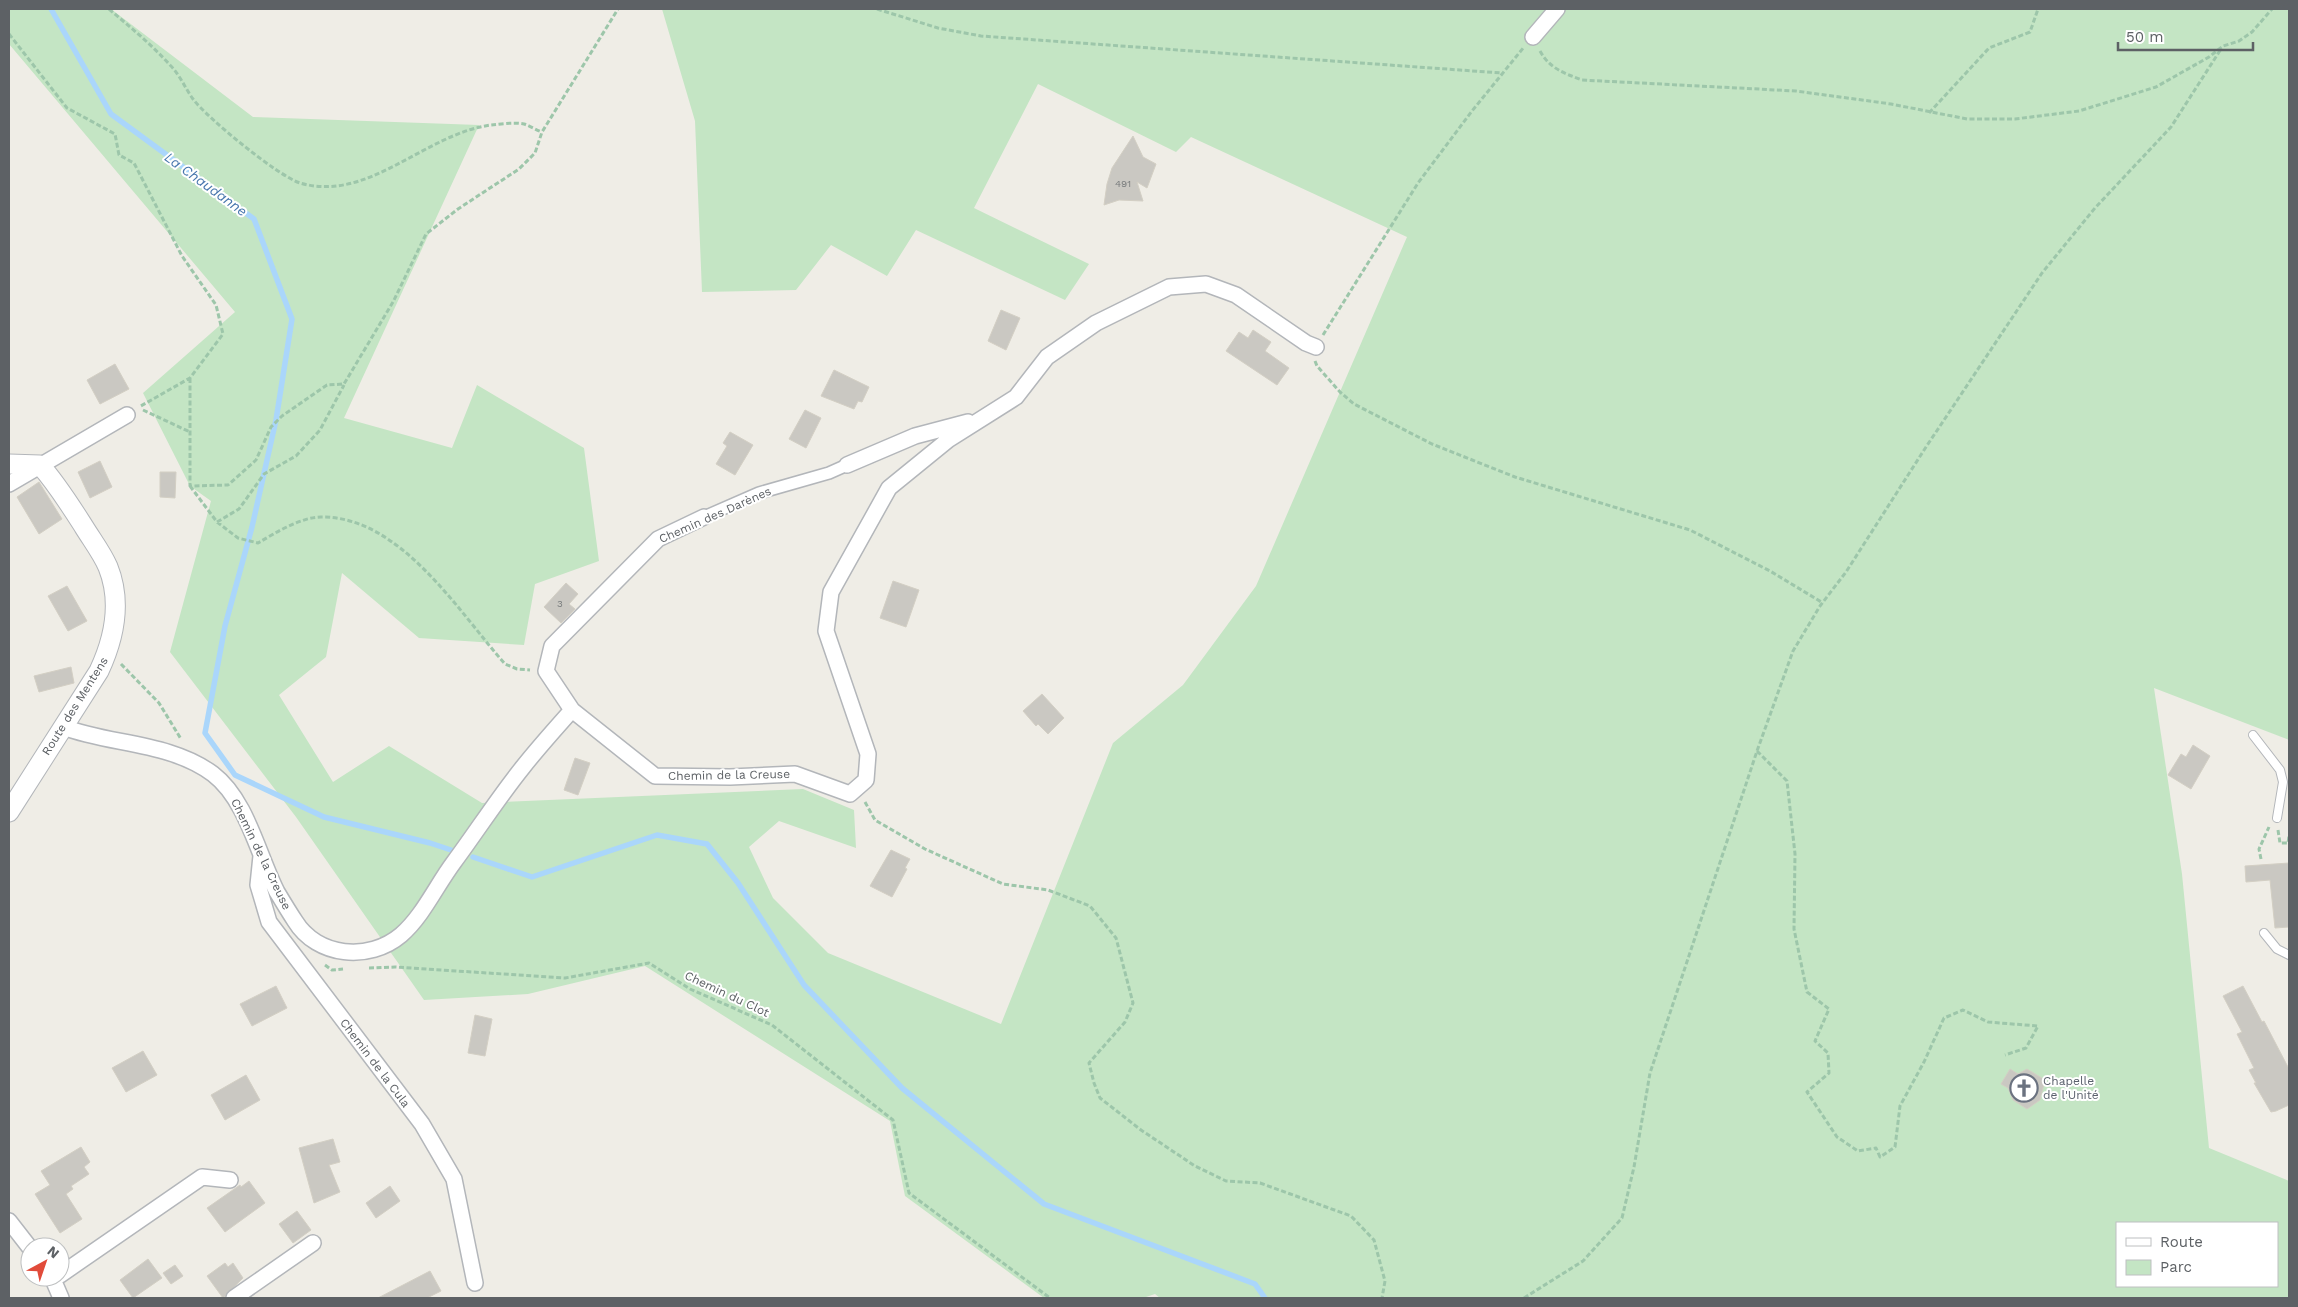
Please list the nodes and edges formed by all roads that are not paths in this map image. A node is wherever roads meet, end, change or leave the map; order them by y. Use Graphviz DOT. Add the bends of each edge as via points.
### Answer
graph roads {
  1 [pos="1557,9"];
  2 [pos="1532,38"];
  3 [pos="1316,347"];
  4 [pos="132,412"];
  5 [pos="982,419"];
  6 [pos="9,464"];
  7 [pos="40,464"];
  8 [pos="847,465"];
  9 [pos="9,484"];
  10 [pos="704,518"];
  11 [pos="572,710"];
  12 [pos="63,727"];
  13 [pos="2253,734"];
  14 [pos="9,812"];
  15 [pos="2277,818"];
  16 [pos="261,854"];
  17 [pos="2264,933"];
  18 [pos="2289,955"];
  19 [pos="230,1180"];
  20 [pos="9,1221"];
  21 [pos="21,1237"];
  22 [pos="314,1243"];
  23 [pos="70,1267"];
  24 [pos="475,1283"];
  25 [pos="234,1298"];
  1 -- 2 [label="street"];
  3 -- 5 [label="street" via="1236,295 1206,284 1169,287 1096,324 1047,358 1016,397"];
  4 -- 7 [label="street"];
  5 -- 8 [label="street, Chemin des Darènes" via="915,436"];
  5 -- 11 [label="street, Chemin de la Creuse" via="948,440 889,488 831,592 826,631 868,754 866,780 850,794 795,774 655,776"];
  6 -- 7 [label="street"];
  7 -- 9 [label="street"];
  7 -- 12 [label="street, Route des Mentens" via="57,484 108,567 115,602 110,648 99,672"];
  8 -- 10 [label="street, Chemin des Darènes" via="759,493"];
  10 -- 11 [label="street, Chemin des Darènes" via="658,539 552,646 546,671"];
  11 -- 16 [label="street, Chemin de la Creuse" via="522,768 439,882 417,918 400,936 379,948 346,953 315,943 303,933 277,892"];
  12 -- 14 [label="street, Route des Mentens"];
  12 -- 16 [label="street, Chemin de la Creuse" via="101,739 159,750 212,774 236,799"];
  13 -- 15 [label="lane" via="2280,770 2283,782"];
  16 -- 24 [label="street, Chemin de la Cula" via="258,885 269,922 422,1124 454,1179"];
  17 -- 18 [label="lane" via="2277,949"];
  19 -- 23 [label="street" via="202,1176"];
  20 -- 21 [label="street"];
  22 -- 25 [label="street"];
}
